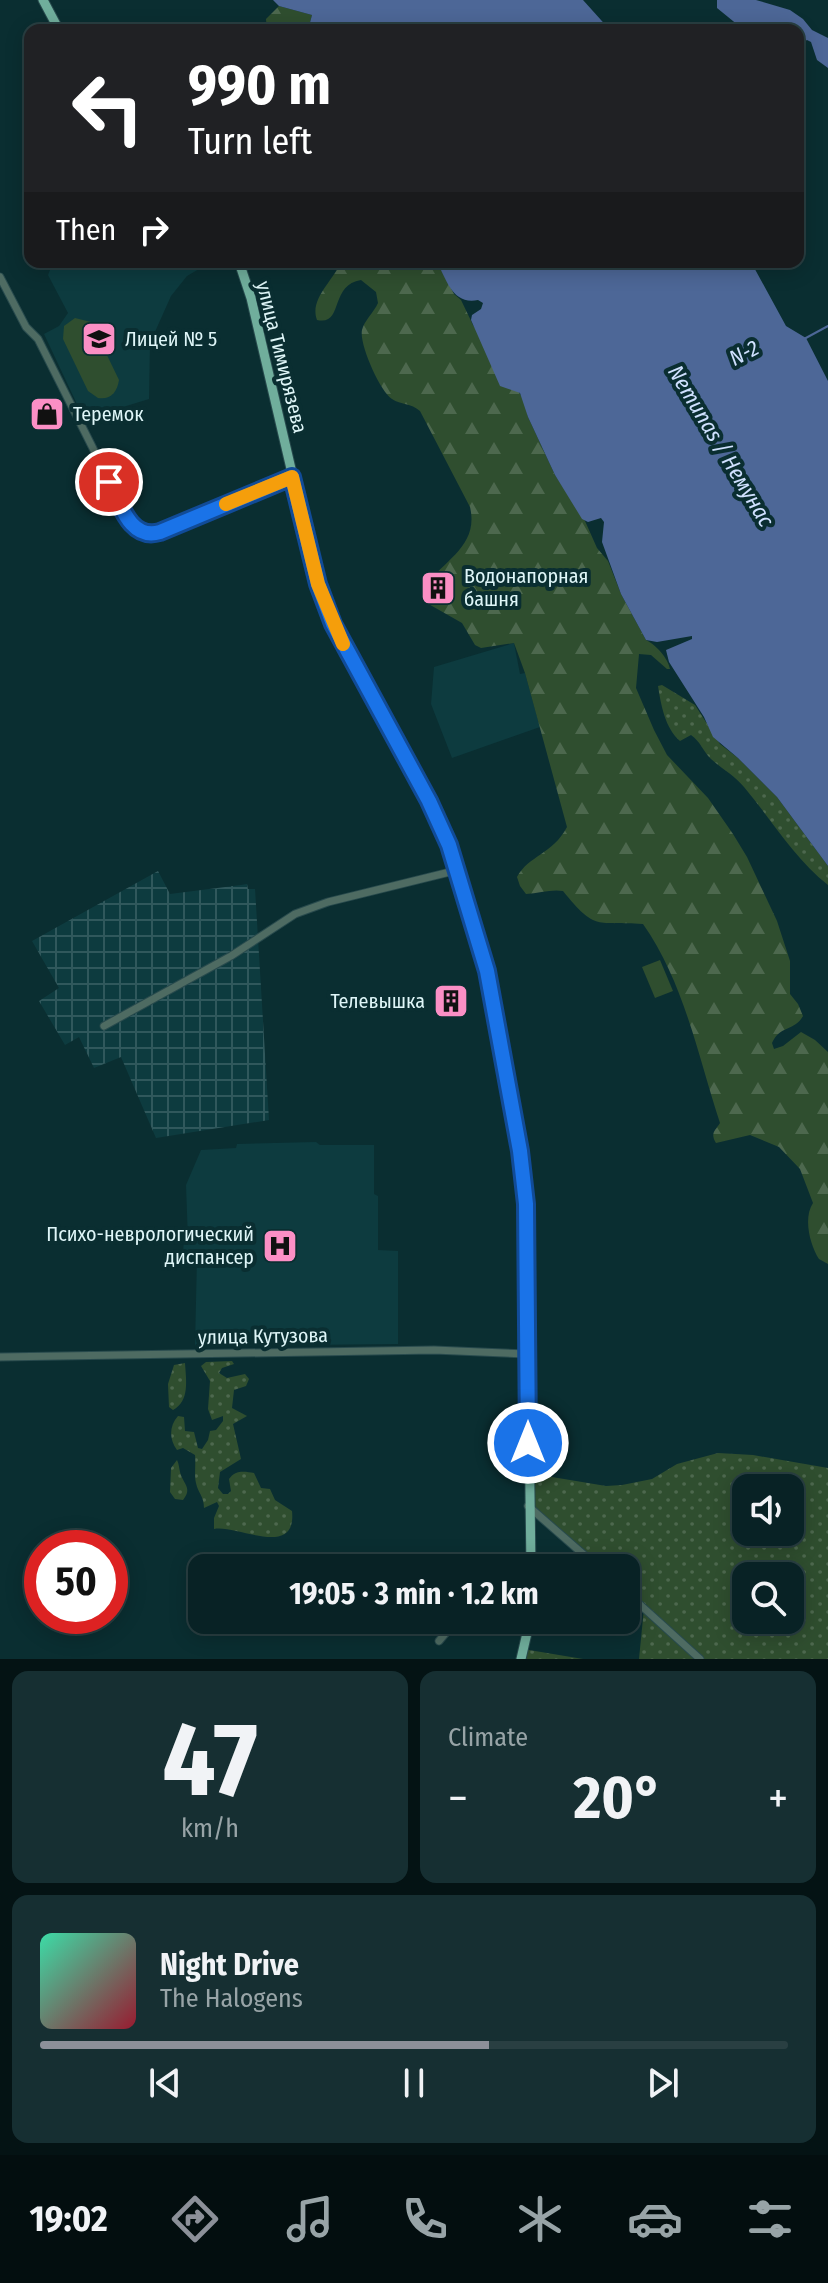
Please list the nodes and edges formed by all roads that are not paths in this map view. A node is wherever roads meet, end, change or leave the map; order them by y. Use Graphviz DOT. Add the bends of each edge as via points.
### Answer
graph roads {
  1 [pos="43,0"];
  2 [pos="56,24"];
  3 [pos="241,268"];
  4 [pos="0,277"];
  5 [pos="292,477"];
  6 [pos="458,870"];
  7 [pos="104,1026"];
  8 [pos="527,1354"];
  9 [pos="0,1357"];
  10 [pos="528,1506"];
  11 [pos="530,1554"];
  12 [pos="583,1554"];
  13 [pos="640,1605"];
  14 [pos="445,1634"];
  15 [pos="527,1634"];
  16 [pos="439,1641"];
  17 [pos="521,1659"];
  18 [pos="700,1659"];
  1 -- 2 [label="main road"];
  3 -- 5 [label="main road, улица Тимирязева"];
  4 -- 5 [label="street" via="38,339 133,528 154,534"];
  5 -- 6 [label="main road, улица Тимирязева" via="333,624 429,801"];
  6 -- 7 [label="street" via="295,914"];
  6 -- 8 [label="main road, улица Тимирязева" via="487,971 520,1151 526,1204"];
  8 -- 9 [label="street, улица Кутузова" via="434,1350"];
  8 -- 10 [label="main road, улица Тимирязева"];
  10 -- 11 [label="main road, улица Тимирязева"];
  10 -- 12 [label="street"];
  13 -- 18 [label="street"];
  14 -- 16 [label="street"];
  15 -- 17 [label="main road"];
}
